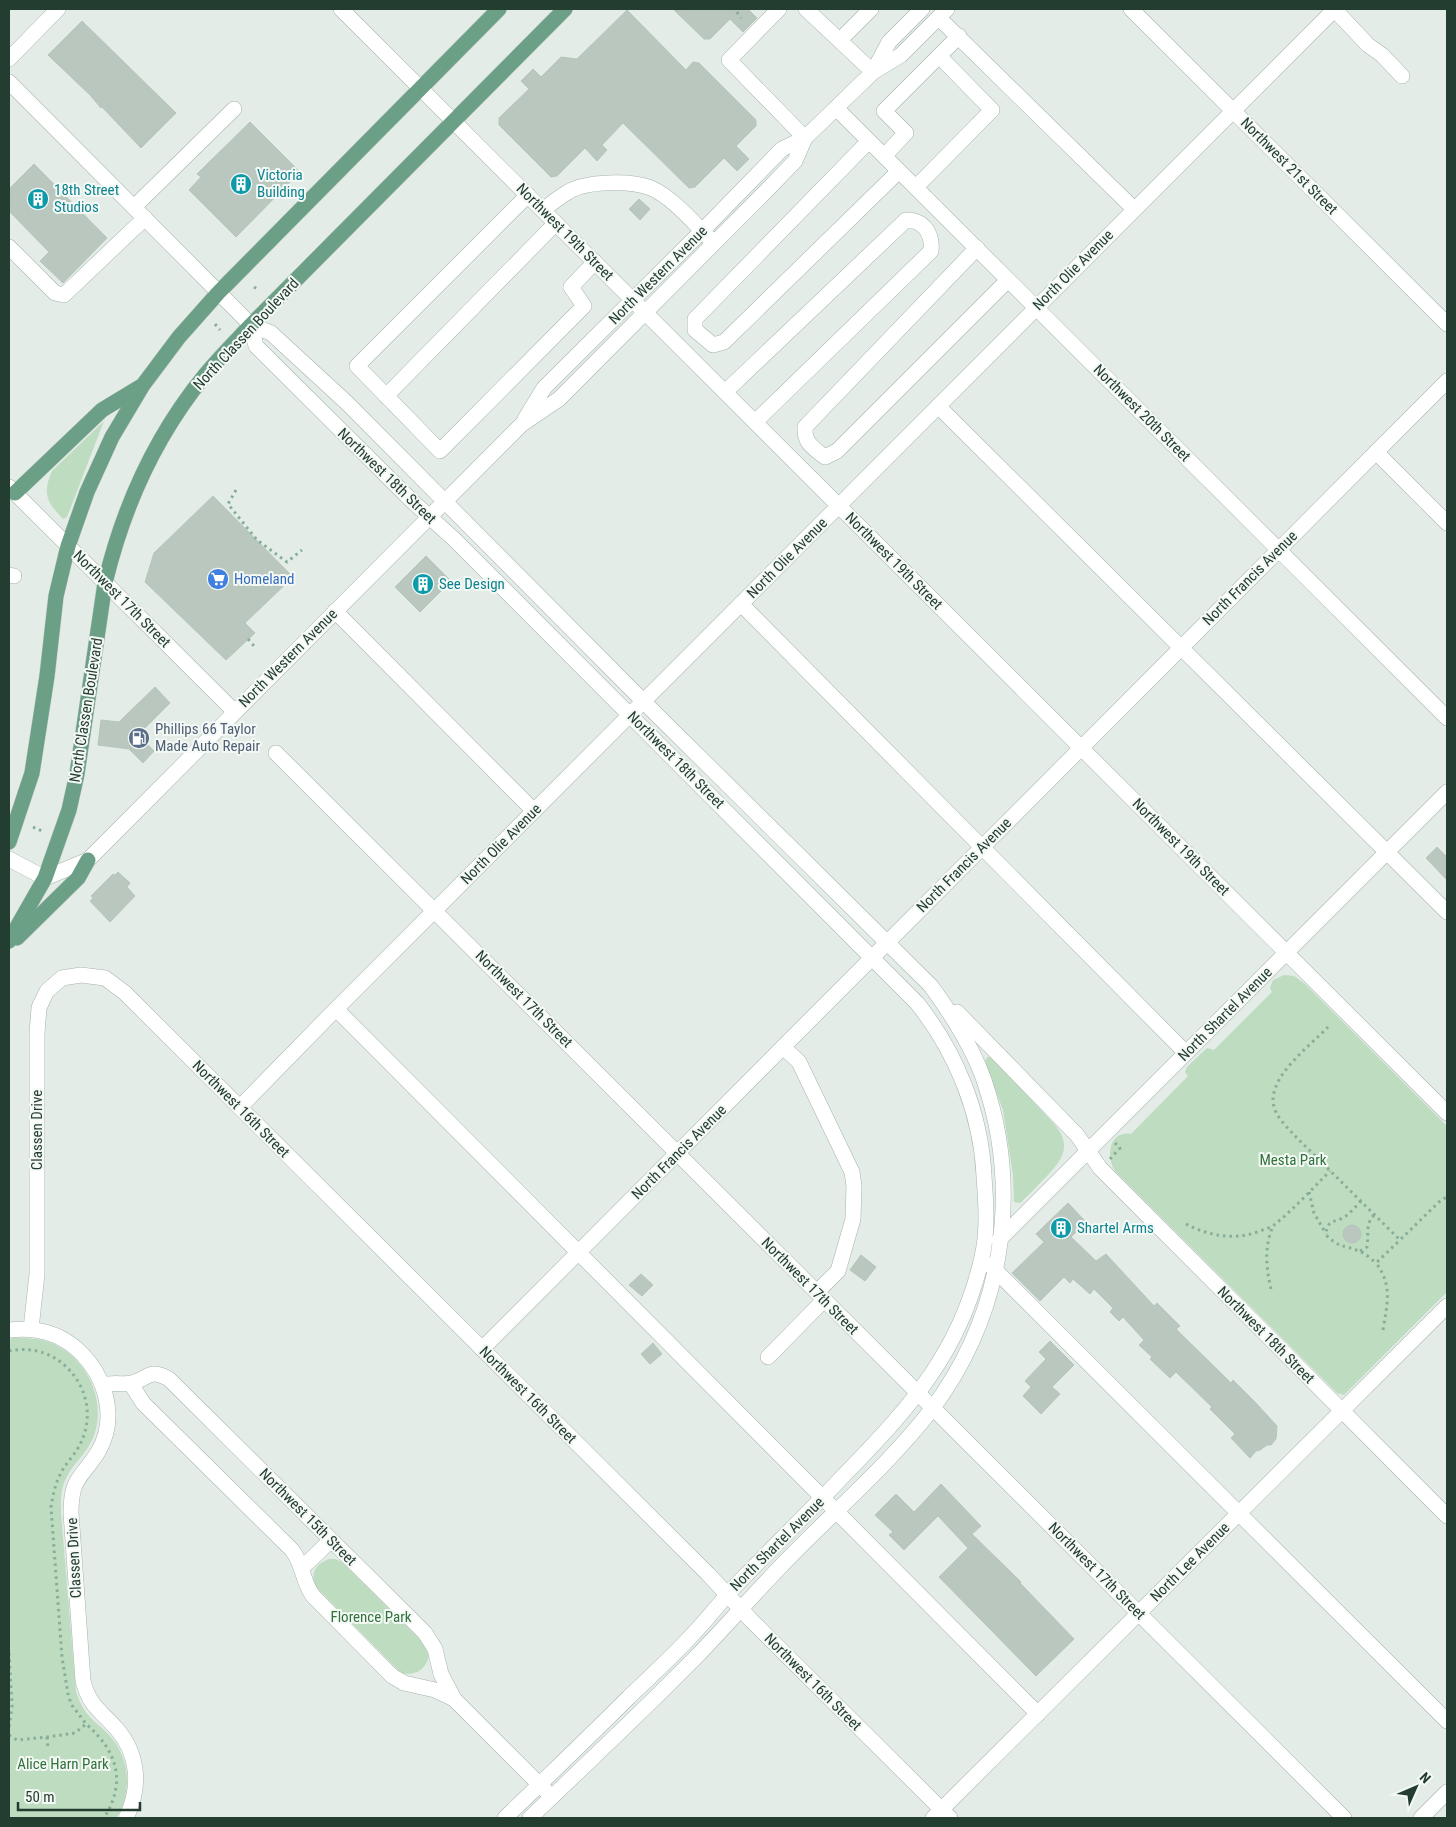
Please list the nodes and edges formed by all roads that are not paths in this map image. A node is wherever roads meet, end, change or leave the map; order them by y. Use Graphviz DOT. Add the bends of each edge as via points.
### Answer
graph roads {
  1 [pos="58,9"];
  2 [pos="341,9"];
  3 [pos="499,9"];
  4 [pos="565,9"];
  5 [pos="779,9"];
  6 [pos="871,9"];
  7 [pos="922,9"];
  8 [pos="1131,9"];
  9 [pos="1335,9"];
  10 [pos="810,10"];
  11 [pos="943,13"];
  12 [pos="959,36"];
  13 [pos="840,40"];
  14 [pos="939,56"];
  15 [pos="9,59"];
  16 [pos="873,72"];
  17 [pos="1402,76"];
  18 [pos="9,82"];
  19 [pos="420,88"];
  20 [pos="836,108"];
  21 [pos="234,109"];
  22 [pos="1233,110"];
  23 [pos="454,122"];
  24 [pos="806,138"];
  25 [pos="869,141"];
  26 [pos="884,156"];
  27 [pos="899,171"];
  28 [pos="916,187"];
  29 [pos="528,195"];
  30 [pos="134,207"];
  31 [pos="1134,209"];
  32 [pos="543,210"];
  33 [pos="145,218"];
  34 [pos="556,223"];
  35 [pos="702,231"];
  36 [pos="713,242"];
  37 [pos="9,247"];
  38 [pos="977,248"];
  39 [pos="595,262"];
  40 [pos="1008,280"];
  41 [pos="219,292"];
  42 [pos="633,300"];
  43 [pos="1036,307"];
  44 [pos="645,312"];
  45 [pos="1447,324"];
  46 [pos="250,325"];
  47 [pos="1447,381"];
  48 [pos="143,385"];
  49 [pos="725,392"];
  50 [pos="386,396"];
  51 [pos="938,406"];
  52 [pos="756,422"];
  53 [pos="368,424"];
  54 [pos="522,424"];
  55 [pos="351,442"];
  56 [pos="1376,452"];
  57 [pos="12,490"];
  58 [pos="445,502"];
  59 [pos="839,506"];
  60 [pos="429,517"];
  61 [pos="1447,524"];
  62 [pos="68,546"];
  63 [pos="1278,550"];
  64 [pos="105,583"];
  65 [pos="741,604"];
  66 [pos="335,611"];
  67 [pos="1181,647"];
  68 [pos="643,702"];
  69 [pos="235,712"];
  70 [pos="631,714"];
  71 [pos="1447,718"];
  72 [pos="1081,747"];
  73 [pos="276,753"];
  74 [pos="1447,792"];
  75 [pos="534,811"];
  76 [pos="14,814"];
  77 [pos="9,842"];
  78 [pos="982,847"];
  79 [pos="1387,852"];
  80 [pos="9,859"];
  81 [pos="88,860"];
  82 [pos="45,878"];
  83 [pos="435,910"];
  84 [pos="1447,912"];
  85 [pos="9,941"];
  86 [pos="887,943"];
  87 [pos="9,946"];
  88 [pos="1287,952"];
  89 [pos="873,957"];
  90 [pos="100,977"];
  91 [pos="931,986"];
  92 [pos="336,1009"];
  93 [pos="783,1047"];
  94 [pos="1186,1053"];
  95 [pos="240,1107"];
  96 [pos="1447,1113"];
  97 [pos="1088,1151"];
  98 [pos="678,1153"];
  99 [pos="1002,1237"];
  100 [pos="577,1253"];
  101 [pos="982,1257"];
  102 [pos="996,1271"];
  103 [pos="820,1296"];
  104 [pos="1446,1308"];
  105 [pos="31,1329"];
  106 [pos="9,1330"];
  107 [pos="482,1349"];
  108 [pos="768,1357"];
  109 [pos="131,1384"];
  110 [pos="103,1385"];
  111 [pos="919,1394"];
  112 [pos="932,1408"];
  113 [pos="1342,1411"];
  114 [pos="822,1498"];
  115 [pos="836,1512"];
  116 [pos="1239,1514"];
  117 [pos="1447,1516"];
  118 [pos="331,1540"];
  119 [pos="302,1568"];
  120 [pos="727,1594"];
  121 [pos="741,1608"];
  122 [pos="1139,1613"];
  123 [pos="454,1700"];
  124 [pos="1038,1714"];
  125 [pos="1447,1721"];
  126 [pos="540,1784"];
  127 [pos="1447,1792"];
  128 [pos="552,1797"];
  129 [pos="942,1815"];
  130 [pos="126,1818"];
  131 [pos="505,1818"];
  132 [pos="530,1818"];
  133 [pos="1344,1818"];
  134 [pos="1421,1818"];
  1 -- 15 [label="street"];
  2 -- 19 [label="street, Northwest 19th Street"];
  3 -- 19 [label="main road"];
  4 -- 23 [label="main road, North Classen Boulevard"];
  5 -- 24 [label="street" via="729,60"];
  6 -- 13 [label="street"];
  7 -- 16 [label="street, North Western Avenue" via="889,42"];
  8 -- 22 [label="street, Northwest 21st Street"];
  9 -- 17 [label="street"];
  9 -- 22 [label="street, North Olie Avenue"];
  10 -- 13 [label="street"];
  11 -- 12 [label="street"];
  11 -- 16 [label="street, North Western Avenue" via="901,55"];
  12 -- 14 [label="street"];
  12 -- 31 [label="street"];
  13 -- 16 [label="street"];
  14 -- 26 [label="street" via="884,111 906,133"];
  14 -- 28 [label="street" via="992,110"];
  16 -- 20 [label="street, North Western Avenue"];
  18 -- 30 [label="street, Northwest 18th Street"];
  19 -- 23 [label="street, Northwest 19th Street"];
  19 -- 41 [label="main road"];
  20 -- 24 [label="street, North Western Avenue"];
  20 -- 25 [label="street, Northwest 20th Street"];
  21 -- 30 [label="street"];
  22 -- 31 [label="street, North Olie Avenue"];
  22 -- 45 [label="street, Northwest 21st Street"];
  23 -- 29 [label="street, Northwest 19th Street"];
  23 -- 46 [label="main road, North Classen Boulevard"];
  24 -- 35 [label="street, North Western Avenue" via="782,149"];
  24 -- 36 [label="street, North Western Avenue" via="796,161"];
  25 -- 26 [label="street, Northwest 20th Street"];
  25 -- 27 [label="street" via="695,319 695,330 713,345 724,342"];
  26 -- 27 [label="street, Northwest 20th Street"];
  27 -- 28 [label="street, Northwest 20th Street"];
  28 -- 38 [label="street, Northwest 20th Street"];
  29 -- 32 [label="street, Northwest 19th Street"];
  29 -- 50 [label="street" via="357,366"];
  30 -- 33 [label="street, Northwest 18th Street"];
  31 -- 43 [label="street, North Olie Avenue"];
  32 -- 34 [label="street, Northwest 19th Street"];
  32 -- 35 [label="street" via="569,191 592,184 625,183 650,188 670,200"];
  33 -- 37 [label="street" via="64,295 55,293"];
  33 -- 41 [label="street, Northwest 18th Street"];
  34 -- 39 [label="street, Northwest 19th Street"];
  34 -- 50 [label="street"];
  35 -- 36 [label="street"];
  35 -- 42 [label="street, North Western Avenue"];
  36 -- 44 [label="street, North Western Avenue"];
  38 -- 40 [label="street, Northwest 20th Street"];
  38 -- 40 [label="street" via="805,427 805,436 812,447 826,457 837,451"];
  39 -- 42 [label="street, Northwest 19th Street"];
  39 -- 50 [label="street" via="571,287 584,306 440,451"];
  40 -- 43 [label="street, Northwest 20th Street"];
  41 -- 46 [label="street, Northwest 18th Street"];
  41 -- 48 [label="main road"];
  42 -- 44 [label="street, Northwest 19th Street"];
  42 -- 54 [label="street, North Western Avenue" via="544,388"];
  43 -- 51 [label="street, North Olie Avenue"];
  43 -- 63 [label="street, Northwest 20th Street"];
  44 -- 49 [label="street, Northwest 19th Street"];
  44 -- 54 [label="street, North Western Avenue" via="559,399"];
  46 -- 53 [label="street, Northwest 18th Street" via="271,332"];
  46 -- 55 [label="street, Northwest 18th Street" via="256,346"];
  46 -- 64 [label="main road, North Classen Boulevard" via="205,375 168,428 131,500"];
  47 -- 56 [label="street, North Francis Avenue"];
  48 -- 57 [label="main road" via="102,410"];
  48 -- 62 [label="main road" via="104,452"];
  49 -- 52 [label="street, Northwest 19th Street"];
  49 -- 52 [label="street" via="906,220 915,220 926,229 932,240 931,251"];
  51 -- 59 [label="street, North Olie Avenue"];
  51 -- 67 [label="street"];
  52 -- 59 [label="street, Northwest 19th Street"];
  53 -- 55 [label="street"];
  53 -- 58 [label="street, Northwest 18th Street"];
  54 -- 58 [label="street, North Western Avenue"];
  55 -- 60 [label="street, Northwest 18th Street"];
  56 -- 61 [label="street"];
  56 -- 63 [label="street, North Francis Avenue"];
  57 -- 62 [label="street, Northwest 17th Street"];
  58 -- 60 [label="street, North Western Avenue"];
  58 -- 68 [label="street, Northwest 18th Street"];
  59 -- 65 [label="street, North Olie Avenue"];
  59 -- 72 [label="street, Northwest 19th Street"];
  60 -- 66 [label="street, North Western Avenue"];
  60 -- 70 [label="street, Northwest 18th Street"];
  62 -- 64 [label="street, Northwest 17th Street"];
  62 -- 76 [label="main road" via="56,596 32,774"];
  63 -- 67 [label="street, North Francis Avenue"];
  63 -- 71 [label="street, Northwest 20th Street"];
  64 -- 69 [label="street, Northwest 17th Street"];
  64 -- 82 [label="main road, North Classen Boulevard" via="77,774 69,810"];
  65 -- 68 [label="street, North Olie Avenue"];
  65 -- 78 [label="street"];
  66 -- 69 [label="street, North Western Avenue"];
  66 -- 75 [label="street"];
  67 -- 72 [label="street, North Francis Avenue"];
  67 -- 79 [label="street"];
  68 -- 70 [label="street, North Olie Avenue"];
  68 -- 86 [label="street, Northwest 18th Street"];
  69 -- 81 [label="street, North Western Avenue"];
  70 -- 75 [label="street, North Olie Avenue"];
  70 -- 89 [label="street, Northwest 18th Street"];
  72 -- 78 [label="street, North Francis Avenue"];
  72 -- 88 [label="street, Northwest 19th Street"];
  73 -- 83 [label="street, Northwest 17th Street"];
  74 -- 79 [label="street, North Shartel Avenue"];
  75 -- 83 [label="street, North Olie Avenue"];
  76 -- 77 [label="main road"];
  78 -- 86 [label="street, North Francis Avenue"];
  78 -- 94 [label="street"];
  79 -- 84 [label="street"];
  79 -- 88 [label="street, North Shartel Avenue"];
  80 -- 82 [label="street"];
  81 -- 82 [label="street, North Western Avenue"];
  81 -- 87 [label="main road" via="78,878"];
  82 -- 85 [label="main road, North Classen Boulevard"];
  83 -- 92 [label="street, North Olie Avenue"];
  83 -- 98 [label="street, Northwest 17th Street"];
  86 -- 89 [label="street, North Francis Avenue"];
  86 -- 91 [label="street, Northwest 18th Street"];
  88 -- 94 [label="street, North Shartel Avenue"];
  88 -- 96 [label="street, Northwest 19th Street"];
  89 -- 93 [label="street, North Francis Avenue"];
  89 -- 101 [label="street, Northwest 18th Street" via="927,1015 946,1046 966,1090 984,1168 986,1222"];
  90 -- 95 [label="street, Northwest 16th Street" via="125,993"];
  90 -- 105 [label="street, Classen Drive" via="62,978 47,991 39,1008 37,1274"];
  91 -- 97 [label="street, Northwest 18th Street" via="1077,1135"];
  91 -- 99 [label="street, Northwest 18th Street" via="962,1031 984,1080 1000,1149 1004,1185"];
  92 -- 95 [label="street, North Olie Avenue"];
  92 -- 100 [label="street"];
  93 -- 98 [label="street, North Francis Avenue"];
  93 -- 103 [label="street" via="799,1062 852,1172 853,1219 838,1271"];
  94 -- 97 [label="street, North Shartel Avenue"];
  95 -- 107 [label="street, Northwest 16th Street"];
  97 -- 99 [label="street, North Shartel Avenue"];
  97 -- 113 [label="street, Northwest 18th Street" via="1100,1168"];
  98 -- 100 [label="street, North Francis Avenue"];
  98 -- 103 [label="street, Northwest 17th Street"];
  99 -- 101 [label="street, North Shartel Avenue"];
  99 -- 102 [label="street, North Shartel Avenue"];
  100 -- 107 [label="street, North Francis Avenue"];
  100 -- 114 [label="street"];
  101 -- 102 [label="street"];
  101 -- 111 [label="street, North Shartel Avenue" via="961,1322"];
  102 -- 112 [label="street, North Shartel Avenue" via="985,1311 969,1348"];
  102 -- 116 [label="street"];
  103 -- 108 [label="street"];
  103 -- 111 [label="street, Northwest 17th Street"];
  104 -- 113 [label="street, North Lee Avenue"];
  105 -- 106 [label="street, Classen Drive"];
  105 -- 110 [label="street, Classen Drive" via="50,1333 69,1343 91,1364"];
  107 -- 120 [label="street, Northwest 16th Street"];
  109 -- 110 [label="street, Northwest 15th Street"];
  109 -- 118 [label="street, Northwest 15th Street" via="150,1374 161,1374 169,1379"];
  109 -- 119 [label="street, Northwest 15th Street" via="144,1403 292,1550"];
  110 -- 130 [label="street, Classen Drive" via="108,1411 105,1434 99,1450 73,1488 71,1513 85,1691 94,1706 116,1728 132,1753 135,1765 134,1799"];
  111 -- 112 [label="street, Northwest 17th Street"];
  111 -- 114 [label="street, North Shartel Avenue"];
  112 -- 115 [label="street, North Shartel Avenue" via="910,1437"];
  112 -- 122 [label="street, Northwest 17th Street"];
  113 -- 116 [label="street, North Lee Avenue"];
  113 -- 117 [label="street, Northwest 18th Street"];
  114 -- 115 [label="street"];
  114 -- 120 [label="street, North Shartel Avenue"];
  115 -- 121 [label="street, North Shartel Avenue"];
  115 -- 124 [label="street"];
  116 -- 122 [label="street, North Lee Avenue"];
  116 -- 125 [label="street"];
  118 -- 119 [label="street"];
  118 -- 123 [label="street, Northwest 15th Street" via="425,1633 435,1649 441,1674"];
  119 -- 123 [label="street, Northwest 15th Street" via="313,1596 392,1676"];
  120 -- 121 [label="street, Northwest 16th Street"];
  120 -- 126 [label="street, North Shartel Avenue" via="694,1634"];
  121 -- 128 [label="street, North Shartel Avenue"];
  121 -- 129 [label="street, Northwest 16th Street"];
  122 -- 124 [label="street, North Lee Avenue"];
  122 -- 133 [label="street, Northwest 17th Street"];
  123 -- 126 [label="street, Northwest 15th Street"];
  124 -- 129 [label="street, North Lee Avenue"];
  126 -- 128 [label="street, Northwest 15th Street"];
  126 -- 131 [label="street, North Shartel Avenue"];
  127 -- 134 [label="street"];
  128 -- 132 [label="street, North Shartel Avenue"];
}
